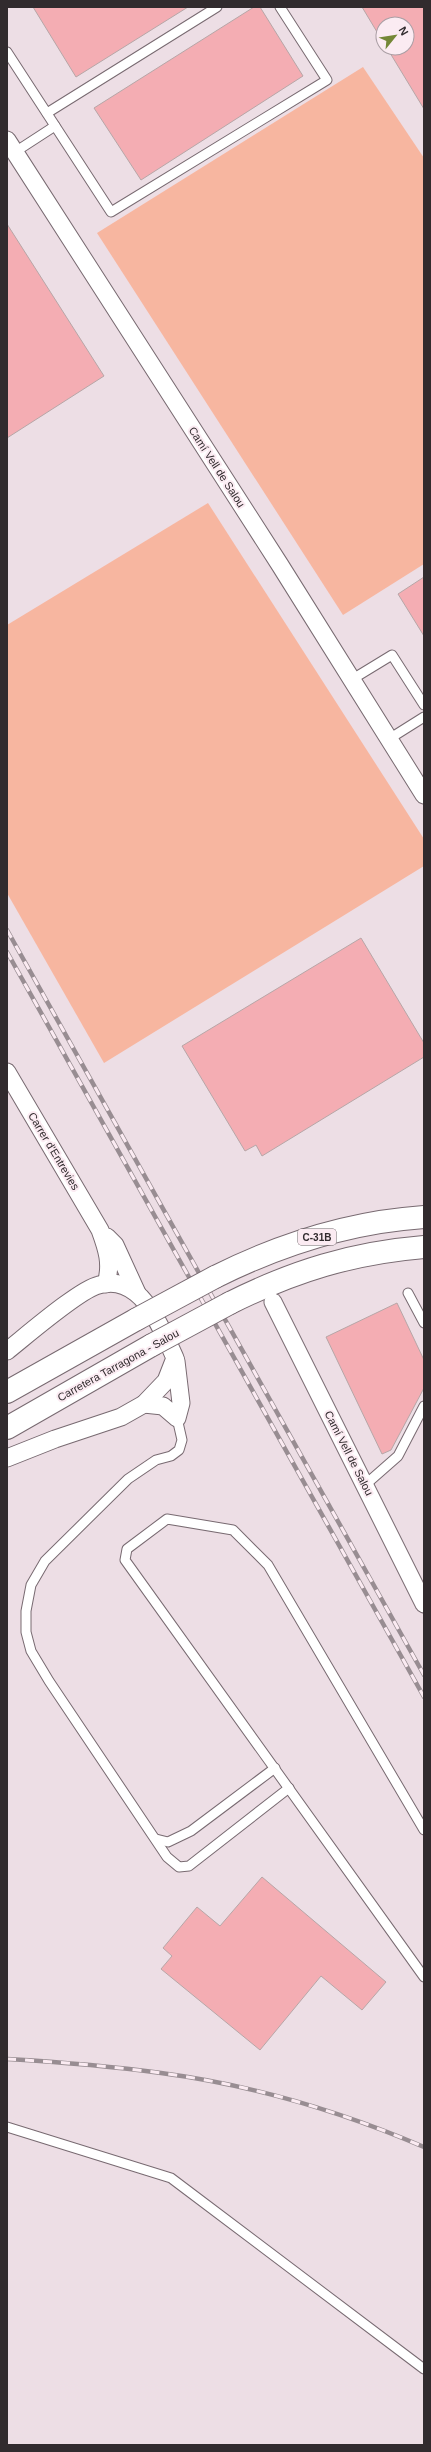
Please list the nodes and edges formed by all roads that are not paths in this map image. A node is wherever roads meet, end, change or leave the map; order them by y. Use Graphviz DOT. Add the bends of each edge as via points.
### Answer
graph roads {
  1 [pos="217,7"];
  2 [pos="280,7"];
  3 [pos="7,52"];
  4 [pos="47,113"];
  5 [pos="55,126"];
  6 [pos="11,146"];
  7 [pos="351,680"];
  8 [pos="424,705"];
  9 [pos="424,718"];
  10 [pos="389,739"];
  11 [pos="424,795"];
  12 [pos="7,1072"];
  13 [pos="424,1217"];
  14 [pos="100,1230"];
  15 [pos="424,1247"];
  16 [pos="106,1284"];
  17 [pos="137,1293"];
  18 [pos="408,1293"];
  19 [pos="273,1302"];
  20 [pos="424,1323"];
  21 [pos="7,1351"];
  22 [pos="175,1358"];
  23 [pos="32,1378"];
  24 [pos="7,1388"];
  25 [pos="7,1392"];
  26 [pos="144,1404"];
  27 [pos="424,1406"];
  28 [pos="177,1418"];
  29 [pos="12,1426"];
  30 [pos="7,1458"];
  31 [pos="365,1485"];
  32 [pos="424,1604"];
  33 [pos="275,1768"];
  34 [pos="289,1788"];
  35 [pos="424,1830"];
  36 [pos="156,1838"];
  37 [pos="424,1977"];
  38 [pos="7,2127"];
  39 [pos="424,2369"];
  1 -- 4 [label="lane"];
  2 -- 5 [label="lane" via="327,80 111,212"];
  3 -- 4 [label="lane"];
  4 -- 5 [label="lane"];
  5 -- 6 [label="lane"];
  6 -- 7 [label="street, Camí Vell de Salou"];
  7 -- 8 [label="lane" via="392,654"];
  7 -- 10 [label="street, Camí Vell de Salou"];
  9 -- 10 [label="lane"];
  10 -- 11 [label="street, Camí Vell de Salou"];
  12 -- 14 [label="street, Carrer d'Entrevies"];
  13 -- 23 [label="highway, C-31B, bridge" via="387,1220 284,1246 215,1277"];
  14 -- 16 [label="street, Carrer d'Entrevies" via="108,1253 110,1271"];
  14 -- 17 [label="street, Carrer d'Entrevies" via="115,1245"];
  15 -- 29 [label="highway, Carretera Tarragona - Salou / C-31B, bridge" via="382,1251 338,1260 256,1290 152,1345"];
  16 -- 17 [label="street" via="118,1283"];
  16 -- 21 [label="street" via="98,1285 80,1295"];
  17 -- 22 [label="street, Carrer d'Entrevies" via="159,1324"];
  18 -- 20 [label="lane"];
  19 -- 31 [label="street, Camí Vell de Salou"];
  22 -- 26 [label="street" via="166,1381"];
  22 -- 28 [label="street, Carrer d'Entrevies" via="181,1402"];
  23 -- 24 [label="highway"];
  23 -- 25 [label="highway, C-31B"];
  26 -- 28 [label="street" via="163,1406"];
  26 -- 30 [label="street" via="121,1417"];
  27 -- 31 [label="lane" via="398,1456"];
  28 -- 36 [label="lane" via="182,1440 179,1450 150,1464 128,1479 45,1561 31,1585 26,1611 26,1632 32,1652"];
  31 -- 32 [label="street, Camí Vell de Salou"];
  33 -- 34 [label="lane"];
  33 -- 35 [label="lane" via="125,1560 127,1549 167,1519 233,1530 268,1565"];
  33 -- 36 [label="lane" via="191,1831 168,1842"];
  34 -- 36 [label="lane" via="189,1866 179,1867 167,1857"];
  34 -- 37 [label="lane"];
  38 -- 39 [label="lane" via="171,2178"];
}
